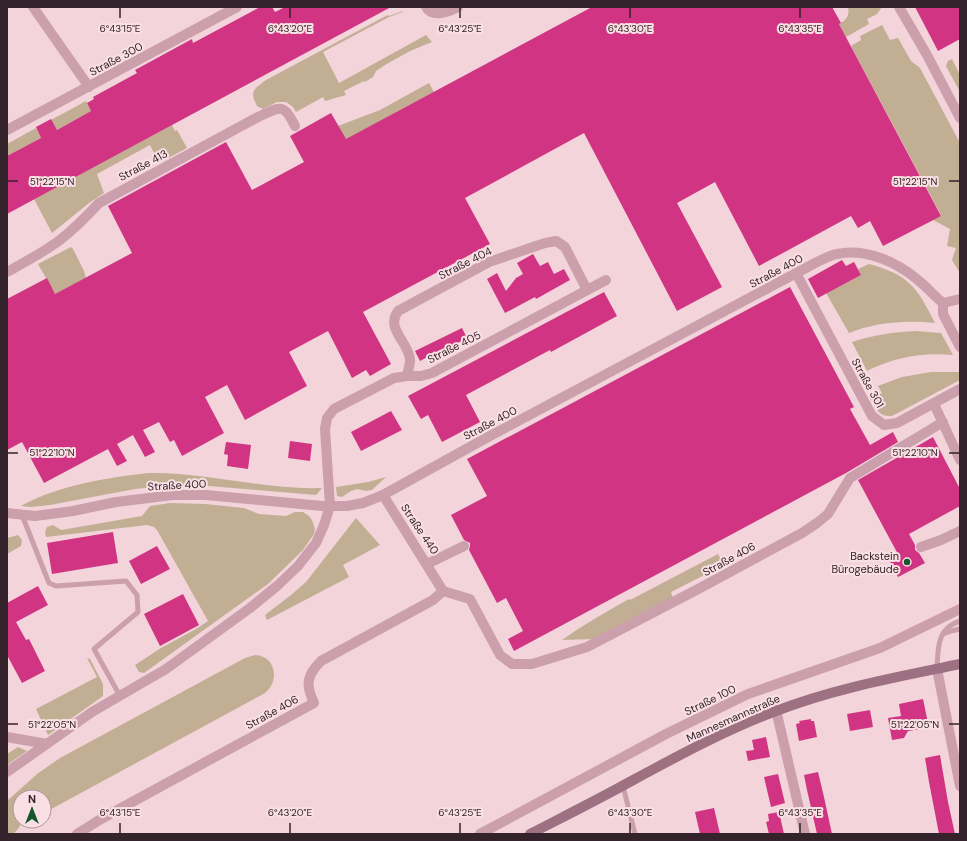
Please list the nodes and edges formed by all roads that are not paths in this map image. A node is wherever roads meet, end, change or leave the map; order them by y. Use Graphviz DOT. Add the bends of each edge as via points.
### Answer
graph roads {
  1 [pos="32,7"];
  2 [pos="237,7"];
  3 [pos="426,7"];
  4 [pos="458,7"];
  5 [pos="899,7"];
  6 [pos="89,87"];
  7 [pos="960,118"];
  8 [pos="295,126"];
  9 [pos="7,130"];
  10 [pos="7,272"];
  11 [pos="796,273"];
  12 [pos="606,280"];
  13 [pos="587,290"];
  14 [pos="960,299"];
  15 [pos="943,303"];
  16 [pos="960,347"];
  17 [pos="407,376"];
  18 [pos="960,389"];
  19 [pos="934,404"];
  20 [pos="943,422"];
  21 [pos="960,460"];
  22 [pos="383,495"];
  23 [pos="330,506"];
  24 [pos="7,513"];
  25 [pos="22,515"];
  26 [pos="960,531"];
  27 [pos="464,546"];
  28 [pos="921,547"];
  29 [pos="428,564"];
  30 [pos="443,591"];
  31 [pos="960,609"];
  32 [pos="960,621"];
  33 [pos="960,629"];
  34 [pos="942,635"];
  35 [pos="960,664"];
  36 [pos="937,669"];
  37 [pos="120,696"];
  38 [pos="776,710"];
  39 [pos="7,737"];
  40 [pos="47,744"];
  41 [pos="7,772"];
  42 [pos="622,786"];
  43 [pos="960,786"];
  44 [pos="77,834"];
  45 [pos="480,834"];
  46 [pos="530,834"];
  47 [pos="635,834"];
  48 [pos="805,834"];
  1 -- 6 [label="street"];
  2 -- 6 [label="street, Straße 300"];
  3 -- 4 [label="street" via="432,12 439,13"];
  5 -- 7 [label="street"];
  6 -- 9 [label="street, Straße 300"];
  8 -- 10 [label="street, Straße 413" via="289,114 282,109 277,108 258,117 99,204 61,240"];
  11 -- 15 [label="street, Straße 400" via="837,254 855,253 872,256 903,268 920,280 932,295"];
  11 -- 19 [label="street, Straße 301" via="872,416 884,425 897,423"];
  11 -- 22 [label="street, Straße 400"];
  12 -- 13 [label="street, Straße 405"];
  13 -- 17 [label="street, Straße 405" via="432,373"];
  13 -- 17 [label="street, Straße 404" via="565,248 556,241 489,262 398,311 394,317 394,325 410,358"];
  14 -- 15 [label="street"];
  15 -- 16 [label="street" via="943,314"];
  17 -- 23 [label="street, Straße 405" via="394,378 334,409 327,418 325,429"];
  18 -- 19 [label="street, Straße 301"];
  19 -- 20 [label="street"];
  20 -- 21 [label="street"];
  20 -- 30 [label="street, Straße 406" via="850,478 828,514 817,523 587,647 532,664 512,664 500,654 470,599"];
  22 -- 23 [label="street, Straße 400" via="363,503"];
  22 -- 29 [label="street, Straße 440"];
  23 -- 25 [label="street, Straße 400" via="206,495 173,495 116,502 73,511 35,516"];
  23 -- 37 [label="street" via="316,543 298,566 277,586 166,669"];
  24 -- 25 [label="street, Straße 400"];
  25 -- 37 [label="lane" via="49,583 56,586 126,581 137,594 138,612 94,649"];
  26 -- 28 [label="street"];
  27 -- 29 [label="street, Straße 440"];
  29 -- 30 [label="street"];
  30 -- 44 [label="street, Straße 406" via="433,600 321,661 312,670 308,682 314,703"];
  31 -- 45 [label="street, Straße 100" via="880,648 748,694 666,734"];
  32 -- 34 [label="lane" via="951,624"];
  33 -- 34 [label="lane"];
  34 -- 36 [label="lane" via="938,645"];
  35 -- 36 [label="main road, Mannesmannstraße"];
  36 -- 38 [label="main road, Mannesmannstraße" via="867,683"];
  36 -- 43 [label="street"];
  37 -- 40 [label="street" via="92,712"];
  38 -- 42 [label="main road, Mannesmannstraße" via="700,744"];
  38 -- 48 [label="street"];
  39 -- 40 [label="street"];
  40 -- 41 [label="street"];
  42 -- 46 [label="main road, Mannesmannstraße"];
  42 -- 47 [label="lane"];
}
